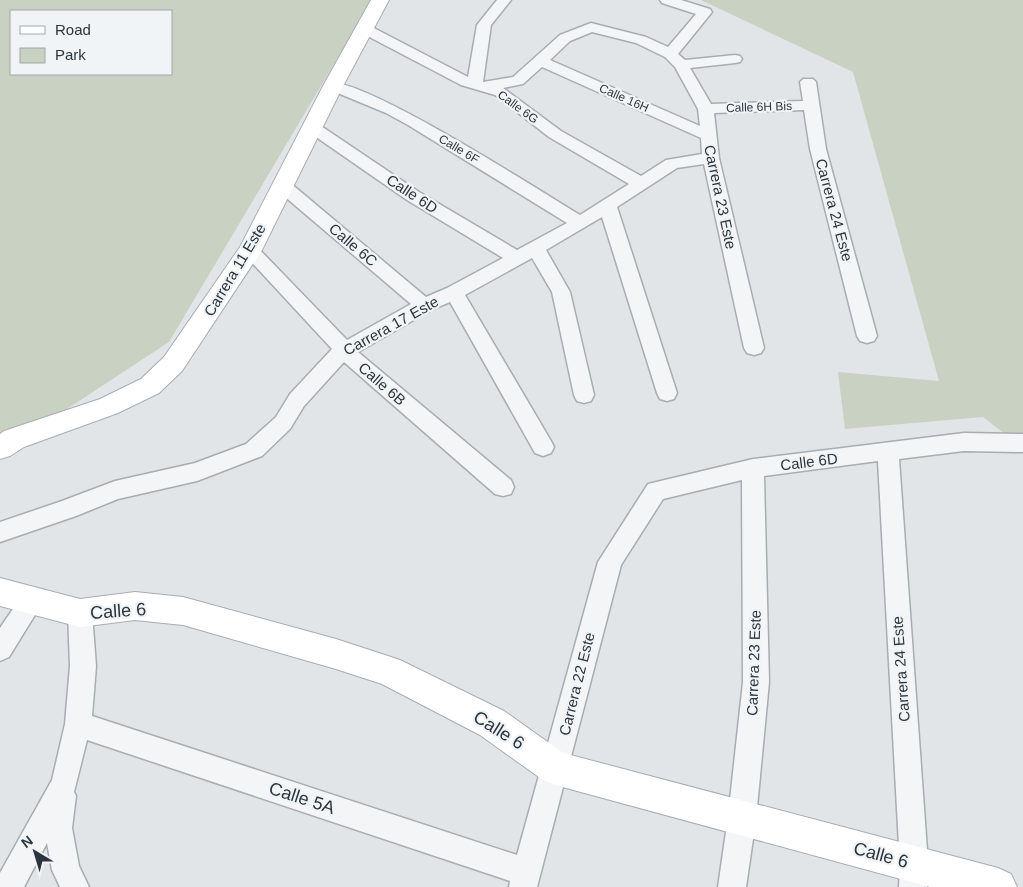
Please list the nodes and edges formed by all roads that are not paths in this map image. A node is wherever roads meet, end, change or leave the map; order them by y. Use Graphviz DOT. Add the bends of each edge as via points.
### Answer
graph roads {
  1 [pos="380,0"];
  2 [pos="504,0"];
  3 [pos="667,0"];
  4 [pos="363,28"];
  5 [pos="735,59"];
  6 [pos="676,60"];
  7 [pos="540,61"];
  8 [pos="808,82"];
  9 [pos="480,85"];
  10 [pos="333,86"];
  11 [pos="812,105"];
  12 [pos="706,108"];
  13 [pos="312,127"];
  14 [pos="707,135"];
  15 [pos="711,158"];
  16 [pos="642,184"];
  17 [pos="283,186"];
  18 [pos="607,204"];
  19 [pos="580,223"];
  20 [pos="535,246"];
  21 [pos="250,250"];
  22 [pos="516,257"];
  23 [pos="454,293"];
  24 [pos="424,305"];
  25 [pos="867,336"];
  26 [pos="754,348"];
  27 [pos="345,350"];
  28 [pos="667,393"];
  29 [pos="584,394"];
  30 [pos="1023,443"];
  31 [pos="543,447"];
  32 [pos="0,448"];
  33 [pos="888,452"];
  34 [pos="753,468"];
  35 [pos="504,487"];
  36 [pos="656,491"];
  37 [pos="0,532"];
  38 [pos="0,592"];
  39 [pos="31,602"];
  40 [pos="80,614"];
  41 [pos="0,649"];
  42 [pos="78,724"];
  43 [pos="555,768"];
  44 [pos="64,784"];
  45 [pos="742,818"];
  46 [pos="913,876"];
  47 [pos="524,879"];
  48 [pos="8,887"];
  49 [pos="75,887"];
  50 [pos="732,887"];
  51 [pos="998,887"];
  1 -- 4 [label="street, Carrera 11 Este"];
  2 -- 9 [label="street" via="484,25"];
  3 -- 6 [label="street" via="705,12"];
  4 -- 9 [label="street, Calle 6G" via="466,82"];
  4 -- 10 [label="street, Carrera 11 Este"];
  5 -- 6 [label="street"];
  6 -- 7 [label="street" via="641,40 591,27 565,38"];
  6 -- 12 [label="street, Carrera 23 Este"];
  7 -- 9 [label="street" via="518,81"];
  7 -- 14 [label="street, Calle 16H"];
  8 -- 11 [label="street, Carrera 24 Este"];
  9 -- 16 [label="street, Calle 6G" via="500,92 555,134"];
  10 -- 13 [label="street, Carrera 11 Este"];
  10 -- 19 [label="street, Calle 6F" via="414,122"];
  11 -- 12 [label="street, Calle 6H Bis"];
  11 -- 25 [label="street, Carrera 24 Este" via="818,149"];
  12 -- 14 [label="street, Carrera 23 Este"];
  13 -- 17 [label="street, Carrera 11 Este"];
  13 -- 22 [label="street, Calle 6D" via="413,196"];
  14 -- 15 [label="street, Carrera 23 Este"];
  15 -- 16 [label="street, Carrera 17 Este" via="672,164"];
  15 -- 26 [label="street, Carrera 23 Este"];
  16 -- 18 [label="street, Carrera 17 Este"];
  17 -- 21 [label="street, Carrera 11 Este"];
  17 -- 24 [label="street, Calle 6C"];
  18 -- 19 [label="street, Carrera 17 Este"];
  18 -- 28 [label="street"];
  19 -- 20 [label="street, Carrera 17 Este"];
  20 -- 22 [label="street, Carrera 17 Este"];
  20 -- 29 [label="street" via="561,292"];
  21 -- 27 [label="street, Calle 6B"];
  21 -- 32 [label="street, Carrera 11 Este" via="173,364 150,386 109,406 14,439"];
  22 -- 23 [label="street, Carrera 17 Este"];
  23 -- 24 [label="street, Carrera 17 Este"];
  23 -- 31 [label="street"];
  24 -- 27 [label="street, Carrera 17 Este"];
  27 -- 35 [label="street, Calle 6B"];
  27 -- 37 [label="street, Carrera 17 Este" via="297,400 283,423 254,450 198,472 115,490 68,510"];
  30 -- 33 [label="street, Calle 6D" via="964,442"];
  33 -- 34 [label="street, Calle 6D"];
  33 -- 46 [label="street, Carrera 24 Este"];
  34 -- 36 [label="street, Calle 6D"];
  34 -- 45 [label="street, Carrera 23 Este" via="756,682"];
  36 -- 43 [label="street, Carrera 22 Este" via="610,562"];
  38 -- 39 [label="street, Calle 6"];
  39 -- 40 [label="street, Calle 6"];
  39 -- 41 [label="street"];
  40 -- 42 [label="street" via="84,666"];
  40 -- 43 [label="street, Calle 6" via="135,606 183,611 390,671 492,724"];
  42 -- 44 [label="street"];
  42 -- 47 [label="street, Calle 5A"];
  43 -- 45 [label="street, Calle 6"];
  43 -- 47 [label="street, Carrera 22 Este"];
  44 -- 48 [label="street"];
  44 -- 49 [label="street" via="58,828 66,870"];
  45 -- 46 [label="street, Calle 6"];
  45 -- 50 [label="street, Carrera 23 Este"];
  46 -- 51 [label="street, Calle 6"];
}
